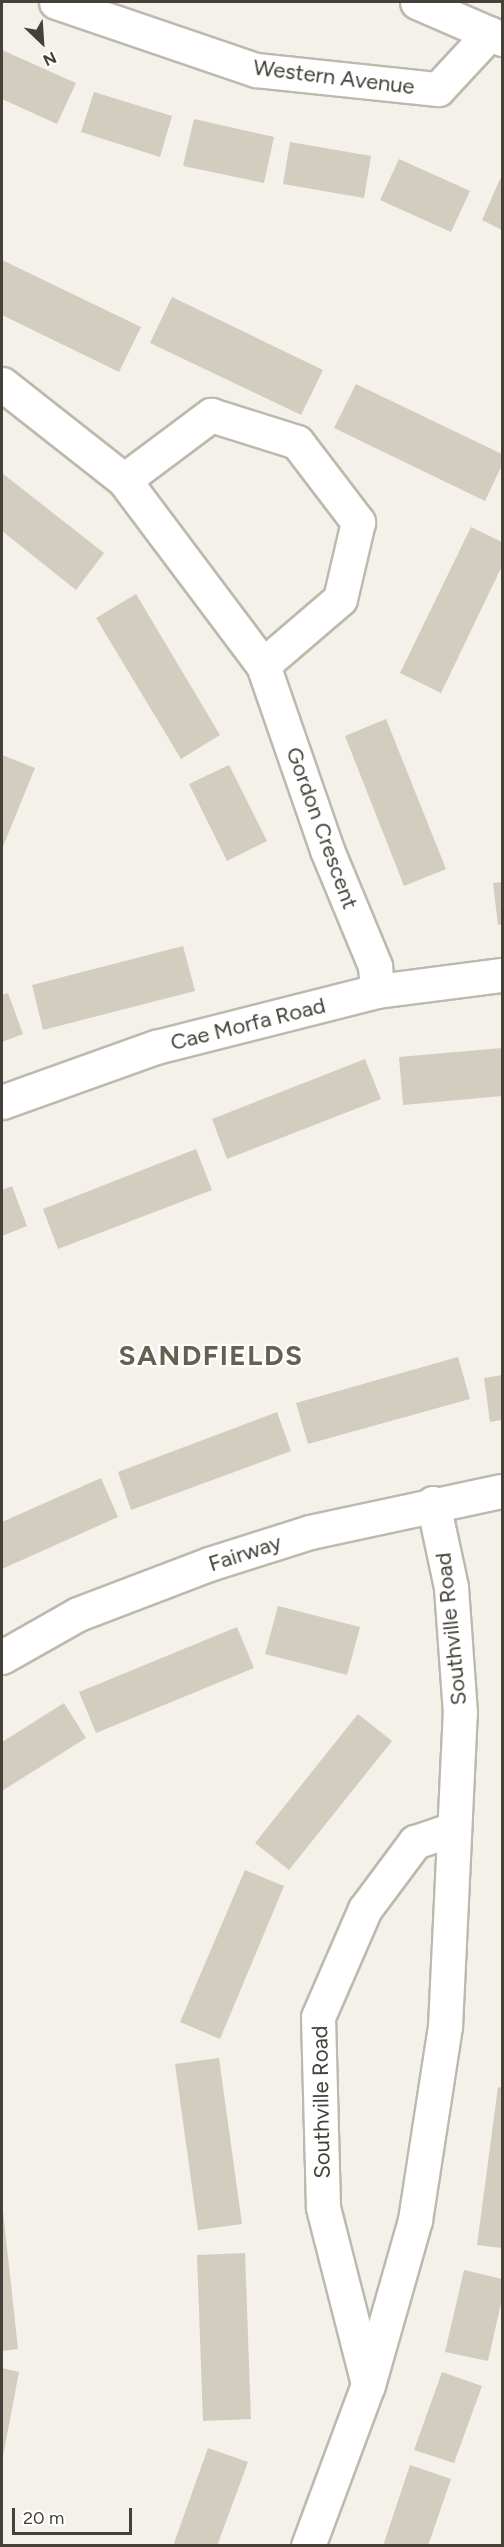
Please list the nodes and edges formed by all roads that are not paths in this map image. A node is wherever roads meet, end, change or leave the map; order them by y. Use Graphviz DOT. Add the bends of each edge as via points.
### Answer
graph roads {
  1 [pos="56,2"];
  2 [pos="417,2"];
  3 [pos="496,36"];
  4 [pos="2,384"];
  5 [pos="124,480"];
  6 [pos="263,665"];
  7 [pos="502,975"];
  8 [pos="377,991"];
  9 [pos="2,1102"];
  10 [pos="502,1491"];
  11 [pos="433,1503"];
  12 [pos="2,1657"];
  13 [pos="453,1829"];
  14 [pos="368,2385"];
  15 [pos="308,2546"];
  1 -- 3 [label="street, Western Avenue" via="256,70 438,89"];
  2 -- 3 [label="street, Western Avenue"];
  4 -- 5 [label="street, Gordon Crescent"];
  5 -- 6 [label="street, Gordon Crescent"];
  5 -- 6 [label="street" via="212,414 297,442 358,522 340,599"];
  6 -- 8 [label="street, Gordon Crescent" via="327,850 375,966"];
  7 -- 8 [label="street, Cae Morfa Road"];
  8 -- 9 [label="street, Cae Morfa Road" via="156,1047"];
  10 -- 11 [label="street, Fairway"];
  11 -- 12 [label="street, Fairway" via="310,1532 209,1564 78,1614"];
  11 -- 13 [label="street, Southville Road" via="451,1587 460,1713"];
  13 -- 14 [label="street, Southville Road" via="443,2039 415,2220"];
  13 -- 14 [label="street, Southville Road" via="415,1842 365,1910 318,2017 323,2206"];
  14 -- 15 [label="street, Southville Road"];
}
